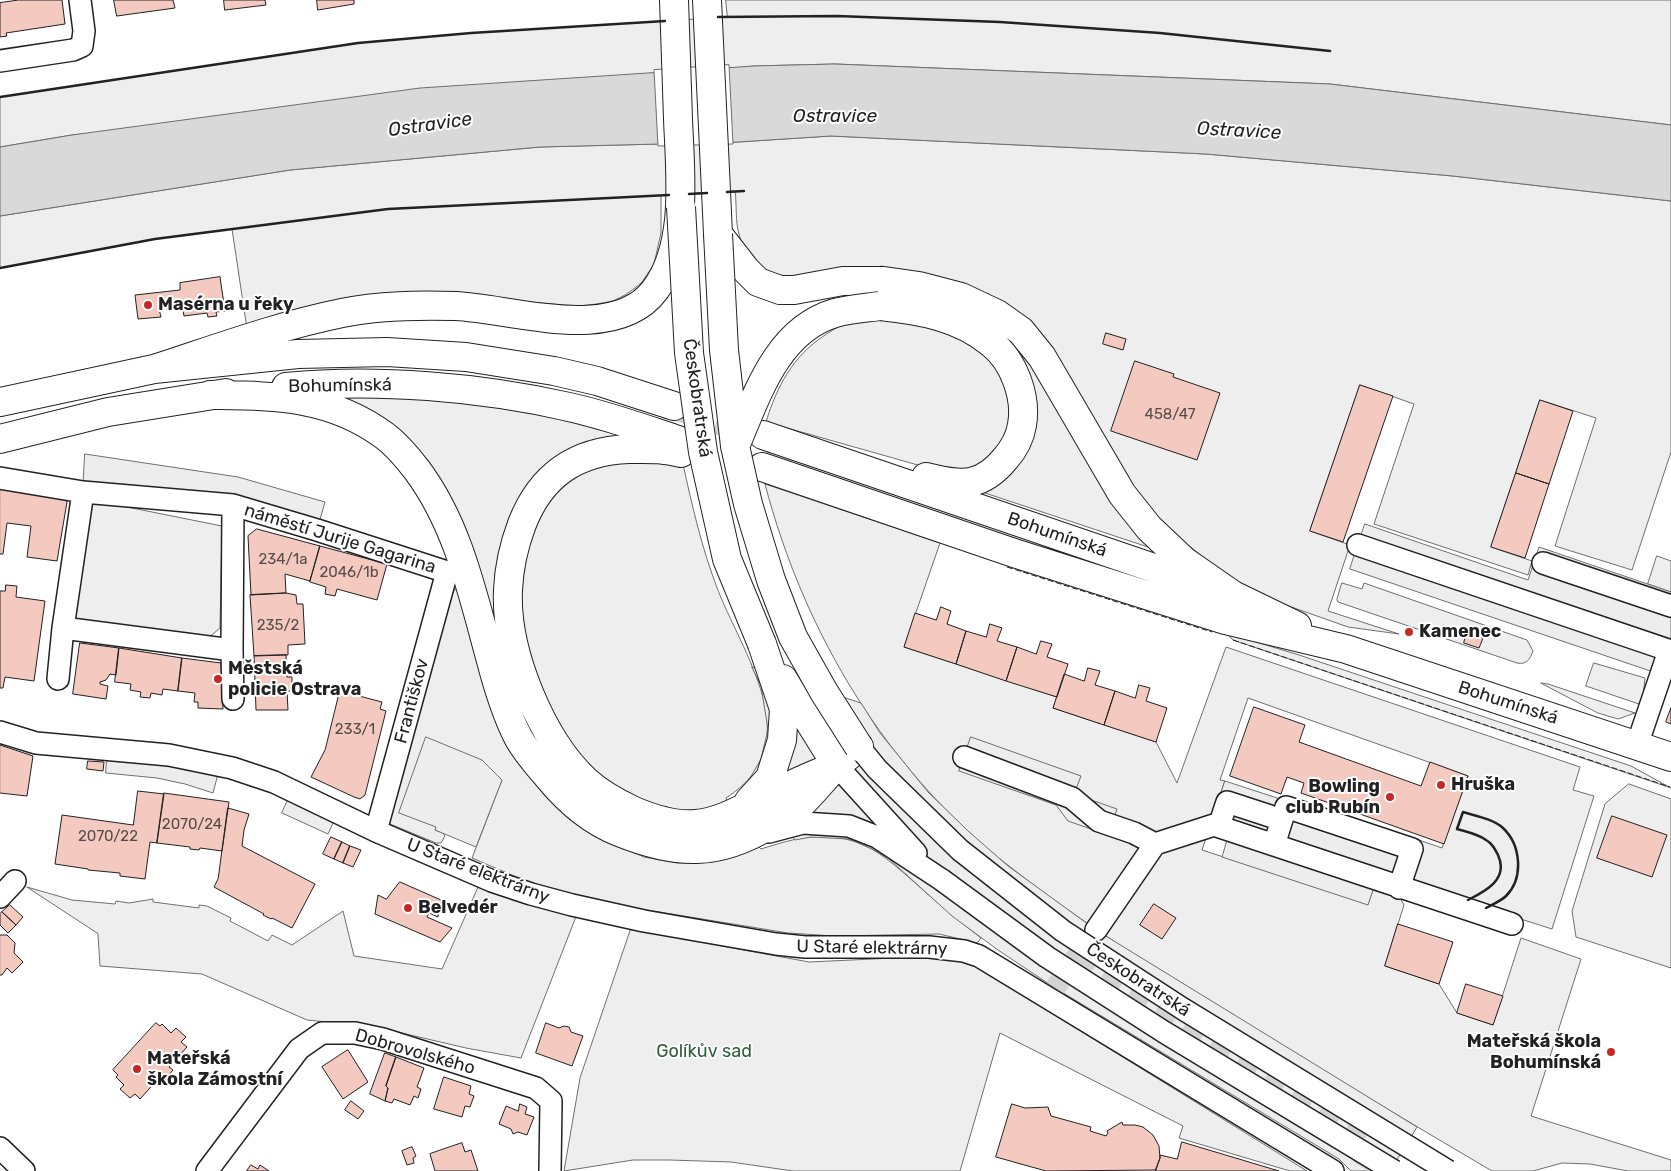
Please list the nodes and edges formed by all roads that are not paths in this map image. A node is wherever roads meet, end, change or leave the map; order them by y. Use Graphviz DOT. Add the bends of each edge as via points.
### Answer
graph roads {
  1 [pos="80,0"];
  2 [pos="674,0"];
  3 [pos="707,0"];
  4 [pos="0,61"];
  5 [pos="681,207"];
  6 [pos="718,234"];
  7 [pos="882,294"];
  8 [pos="154,369"];
  9 [pos="75,385"];
  10 [pos="0,389"];
  11 [pos="210,395"];
  12 [pos="0,402"];
  13 [pos="674,406"];
  14 [pos="763,435"];
  15 [pos="0,439"];
  16 [pos="736,446"];
  17 [pos="814,453"];
  18 [pos="762,470"];
  19 [pos="0,478"];
  20 [pos="83,492"];
  21 [pos="233,506"];
  22 [pos="1358,545"];
  23 [pos="1543,563"];
  24 [pos="456,568"];
  25 [pos="1233,595"];
  26 [pos="1671,606"];
  27 [pos="63,628"];
  28 [pos="762,644"];
  29 [pos="1346,649"];
  30 [pos="232,650"];
  31 [pos="1670,651"];
  32 [pos="58,679"];
  33 [pos="233,699"];
  34 [pos="0,732"];
  35 [pos="1637,745"];
  36 [pos="859,747"];
  37 [pos="964,757"];
  38 [pos="1671,757"];
  39 [pos="836,766"];
  40 [pos="738,811"];
  41 [pos="1270,816"];
  42 [pos="1219,826"];
  43 [pos="376,831"];
  44 [pos="752,836"];
  45 [pos="1155,844"];
  46 [pos="1274,845"];
  47 [pos="942,880"];
  48 [pos="16,881"];
  49 [pos="1399,888"];
  50 [pos="0,897"];
  51 [pos="1512,924"];
  52 [pos="1096,930"];
  53 [pos="0,1148"];
  54 [pos="24,1171"];
  55 [pos="207,1171"];
  56 [pos="550,1171"];
  57 [pos="1333,1171"];
  58 [pos="1394,1171"];
  59 [pos="1448,1171"];
  1 -- 4 [label="street" via="84,31 82,46"];
  2 -- 5 [label="main road, Českobratrská"];
  3 -- 6 [label="main road, Českobratrská"];
  5 -- 8 [label="main road, bridge" via="674,245 666,270 655,289 642,304 610,318 579,320 457,306 403,306 342,312"];
  5 -- 28 [label="main road, Českobratrská, bridge" via="689,353 703,452 727,559"];
  6 -- 7 [label="main road" via="750,276 773,288 794,290 843,281"];
  6 -- 16 [label="main road, Českobratrská, bridge" via="724,350"];
  7 -- 16 [label="main road, bridge" via="855,309 815,322 790,342 766,376"];
  7 -- 17 [label="main road" via="908,308 966,327 992,343 1011,366 1020,390 1023,416 1018,440 996,470 968,483"];
  7 -- 25 [label="main road" via="919,286 961,297 997,314 1021,332 1050,369 1106,468 1136,513 1172,551"];
  8 -- 9 [label="main road, Bohumínská"];
  8 -- 13 [label="main road, Bohumínská" via="298,354 387,352 466,357 563,373"];
  9 -- 10 [label="main road" via="27,382"];
  9 -- 12 [label="main road, Bohumínská"];
  11 -- 15 [label="main road, Bohumínská" via="108,412"];
  11 -- 24 [label="main road" via="275,396 321,404 362,421 386,436 404,453 440,504 454,535"];
  11 -- 40 [label="main road, Bohumínská" via="311,385 386,384 460,389 570,407 680,446 599,453 576,461 547,482 527,512 516,539 510,565 509,623 526,684 539,714 568,761 604,796 627,808 673,823 695,824"];
  14 -- 17 [label="main road, Bohumínská"];
  16 -- 36 [label="main road, Českobratrská, bridge" via="748,504 771,580 793,636"];
  17 -- 25 [label="main road, Bohumínská"];
  18 -- 29 [label="main road, Bohumínská" via="1217,617"];
  19 -- 20 [label="street, náměstí Jurije Gagarina"];
  20 -- 21 [label="street, náměstí Jurije Gagarina"];
  20 -- 27 [label="street"];
  21 -- 24 [label="street, náměstí Jurije Gagarina"];
  21 -- 30 [label="street, náměstí Jurije Gagarina"];
  22 -- 31 [label="street"];
  23 -- 26 [label="street"];
  24 -- 43 [label="street, Františkov"];
  24 -- 44 [label="main road" via="507,713 524,746 575,806 614,830 636,839 677,848 711,849"];
  25 -- 29 [label="main road, Bohumínská"];
  27 -- 30 [label="street"];
  27 -- 32 [label="street"];
  28 -- 39 [label="main road, Českobratrská"];
  28 -- 40 [label="main road" via="784,709 782,740 770,778"];
  29 -- 35 [label="main road, Bohumínská"];
  30 -- 33 [label="street, náměstí Jurije Gagarina"];
  31 -- 35 [label="street"];
  34 -- 43 [label="street, U Staré elektrárny" via="36,743 169,755 227,767 274,782"];
  35 -- 38 [label="main road, Bohumínská"];
  36 -- 39 [label="main road"];
  36 -- 59 [label="street, Českobratrská, bridge" via="877,769 960,850 1064,931 1183,1009"];
  37 -- 45 [label="street" via="1072,798 1099,821"];
  39 -- 40 [label="main road" via="797,781"];
  39 -- 44 [label="main road" via="797,808"];
  39 -- 47 [label="street, Českobratrská"];
  41 -- 42 [label="street" via="1227,802"];
  42 -- 45 [label="street"];
  42 -- 46 [label="street"];
  43 -- 57 [label="street, U Staré elektrárny" via="492,881 572,905 644,921 776,944 929,947 979,956 1051,993"];
  44 -- 47 [label="street" via="803,824 850,826 877,837"];
  45 -- 52 [label="street"];
  46 -- 49 [label="street"];
  46 -- 49 [label="street" via="1286,807 1412,849"];
  47 -- 58 [label="street, Českobratrská, bridge" via="1047,957"];
  48 -- 50 [label="street"];
  49 -- 51 [label="street"];
  53 -- 54 [label="street"];
  55 -- 56 [label="street, Dobrovolského" via="299,1048 322,1034 355,1033 536,1088 550,1101"];
}
